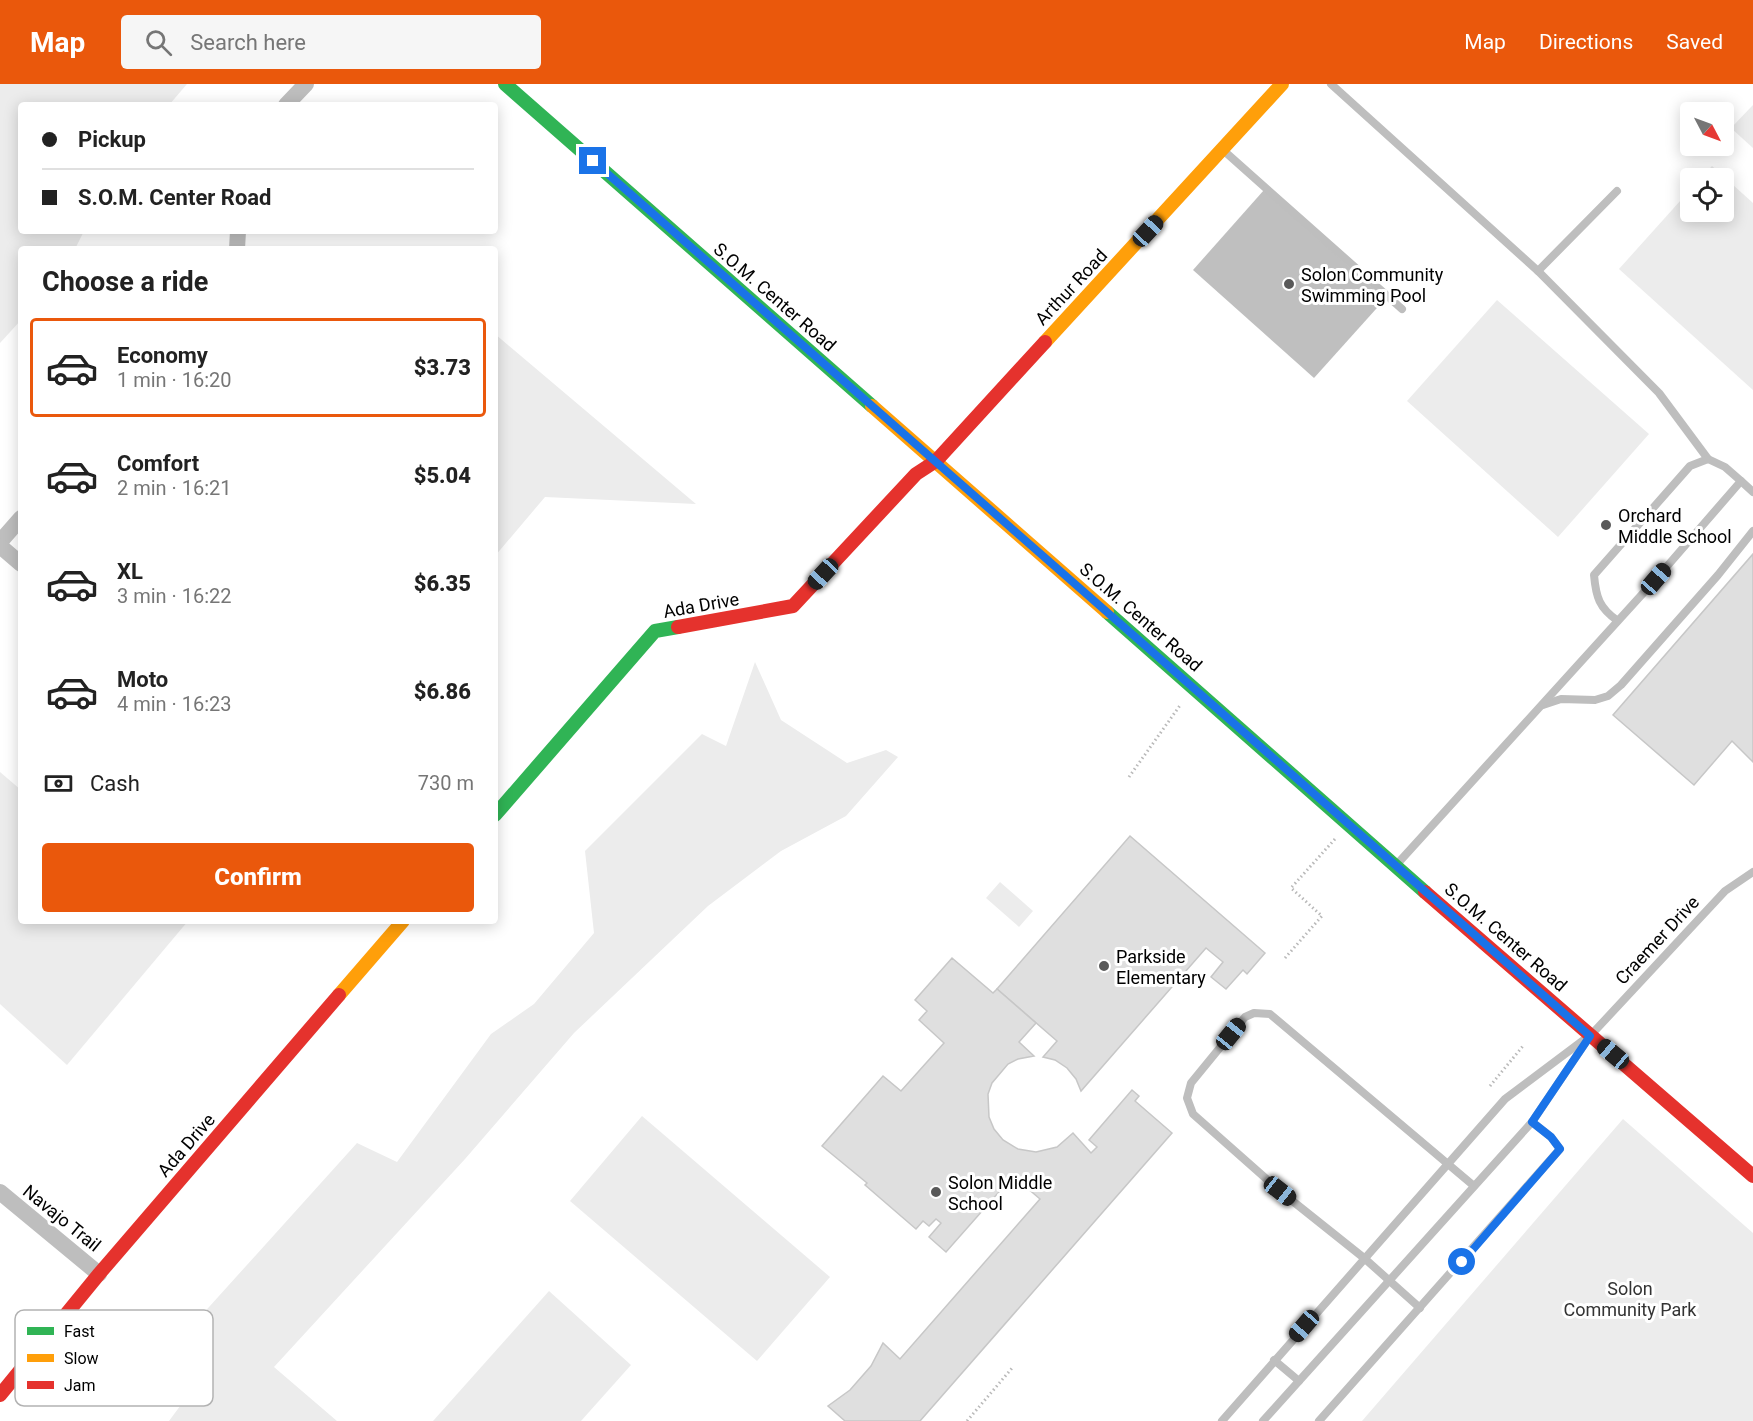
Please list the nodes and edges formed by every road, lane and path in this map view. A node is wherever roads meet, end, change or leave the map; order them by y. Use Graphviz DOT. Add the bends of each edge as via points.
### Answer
graph roads {
  1 [pos="306,84"];
  2 [pos="505,84"];
  3 [pos="1282,84"];
  4 [pos="1331,84"];
  5 [pos="289,102"];
  6 [pos="1222,149"];
  7 [pos="1617,191"];
  8 [pos="1538,271"];
  9 [pos="1402,309"];
  10 [pos="1708,459"];
  11 [pos="936,461"];
  12 [pos="1741,481"];
  13 [pos="1753,492"];
  14 [pos="18,522"];
  15 [pos="1753,531"];
  16 [pos="0,544"];
  17 [pos="18,561"];
  18 [pos="1618,621"];
  19 [pos="1181,704"];
  20 [pos="1540,706"];
  21 [pos="1129,777"];
  22 [pos="498,812"];
  23 [pos="1335,839"];
  24 [pos="1396,865"];
  25 [pos="1753,872"];
  26 [pos="400,924"];
  27 [pos="1285,958"];
  28 [pos="1590,1036"];
  29 [pos="1523,1046"];
  30 [pos="1490,1086"];
  31 [pos="1532,1122"];
  32 [pos="1446,1164"];
  33 [pos="1753,1176"];
  34 [pos="1474,1186"];
  35 [pos="0,1192"];
  36 [pos="1364,1258"];
  37 [pos="99,1274"];
  38 [pos="1389,1280"];
  39 [pos="1420,1308"];
  40 [pos="70,1310"];
  41 [pos="1274,1360"];
  42 [pos="1013,1367"];
  43 [pos="15,1377"];
  44 [pos="1299,1381"];
  45 [pos="0,1395"];
  46 [pos="967,1421"];
  47 [pos="1222,1421"];
  48 [pos="1263,1421"];
  49 [pos="1319,1421"];
  1 -- 5 [label="street"];
  2 -- 11 [label="street, S.O.M. Center Road"];
  3 -- 6 [label="street, Arthur Road"];
  4 -- 8 [label="lane"];
  6 -- 9 [label="lane"];
  6 -- 11 [label="street, Arthur Road"];
  7 -- 8 [label="lane"];
  8 -- 10 [label="lane" via="1659,393"];
  10 -- 12 [label="lane"];
  10 -- 18 [label="lane" via="1690,466 1594,575 1596,595 1606,613"];
  11 -- 22 [label="street, Ada Drive" via="916,474 793,606 655,631"];
  11 -- 24 [label="street, S.O.M. Center Road"];
  12 -- 13 [label="lane"];
  12 -- 18 [label="lane"];
  14 -- 16 [label="street"];
  15 -- 20 [label="lane" via="1608,696 1596,700 1561,699"];
  16 -- 17 [label="street"];
  18 -- 20 [label="lane"];
  19 -- 21 [label="path"];
  20 -- 24 [label="lane"];
  23 -- 27 [label="path" via="1291,888 1322,916"];
  24 -- 28 [label="street, S.O.M. Center Road"];
  25 -- 28 [label="lane, Craemer Drive" via="1725,891"];
  26 -- 37 [label="street, Ada Drive"];
  28 -- 31 [label="lane"];
  28 -- 32 [label="lane" via="1505,1099"];
  28 -- 33 [label="street, S.O.M. Center Road"];
  29 -- 30 [label="path"];
  31 -- 34 [label="lane"];
  31 -- 39 [label="lane" via="1560,1149"];
  32 -- 34 [label="lane"];
  32 -- 36 [label="lane"];
  32 -- 36 [label="lane" via="1270,1014 1254,1012 1245,1017 1191,1083 1187,1098 1193,1114"];
  34 -- 38 [label="lane"];
  35 -- 37 [label="street, Navajo Trail"];
  36 -- 38 [label="lane"];
  36 -- 41 [label="lane"];
  37 -- 40 [label="street, Ada Drive"];
  38 -- 39 [label="lane"];
  38 -- 44 [label="lane"];
  39 -- 49 [label="lane"];
  41 -- 44 [label="lane"];
  41 -- 47 [label="lane"];
  42 -- 46 [label="path"];
  43 -- 45 [label="street, Ada Drive"];
  44 -- 48 [label="lane"];
}
